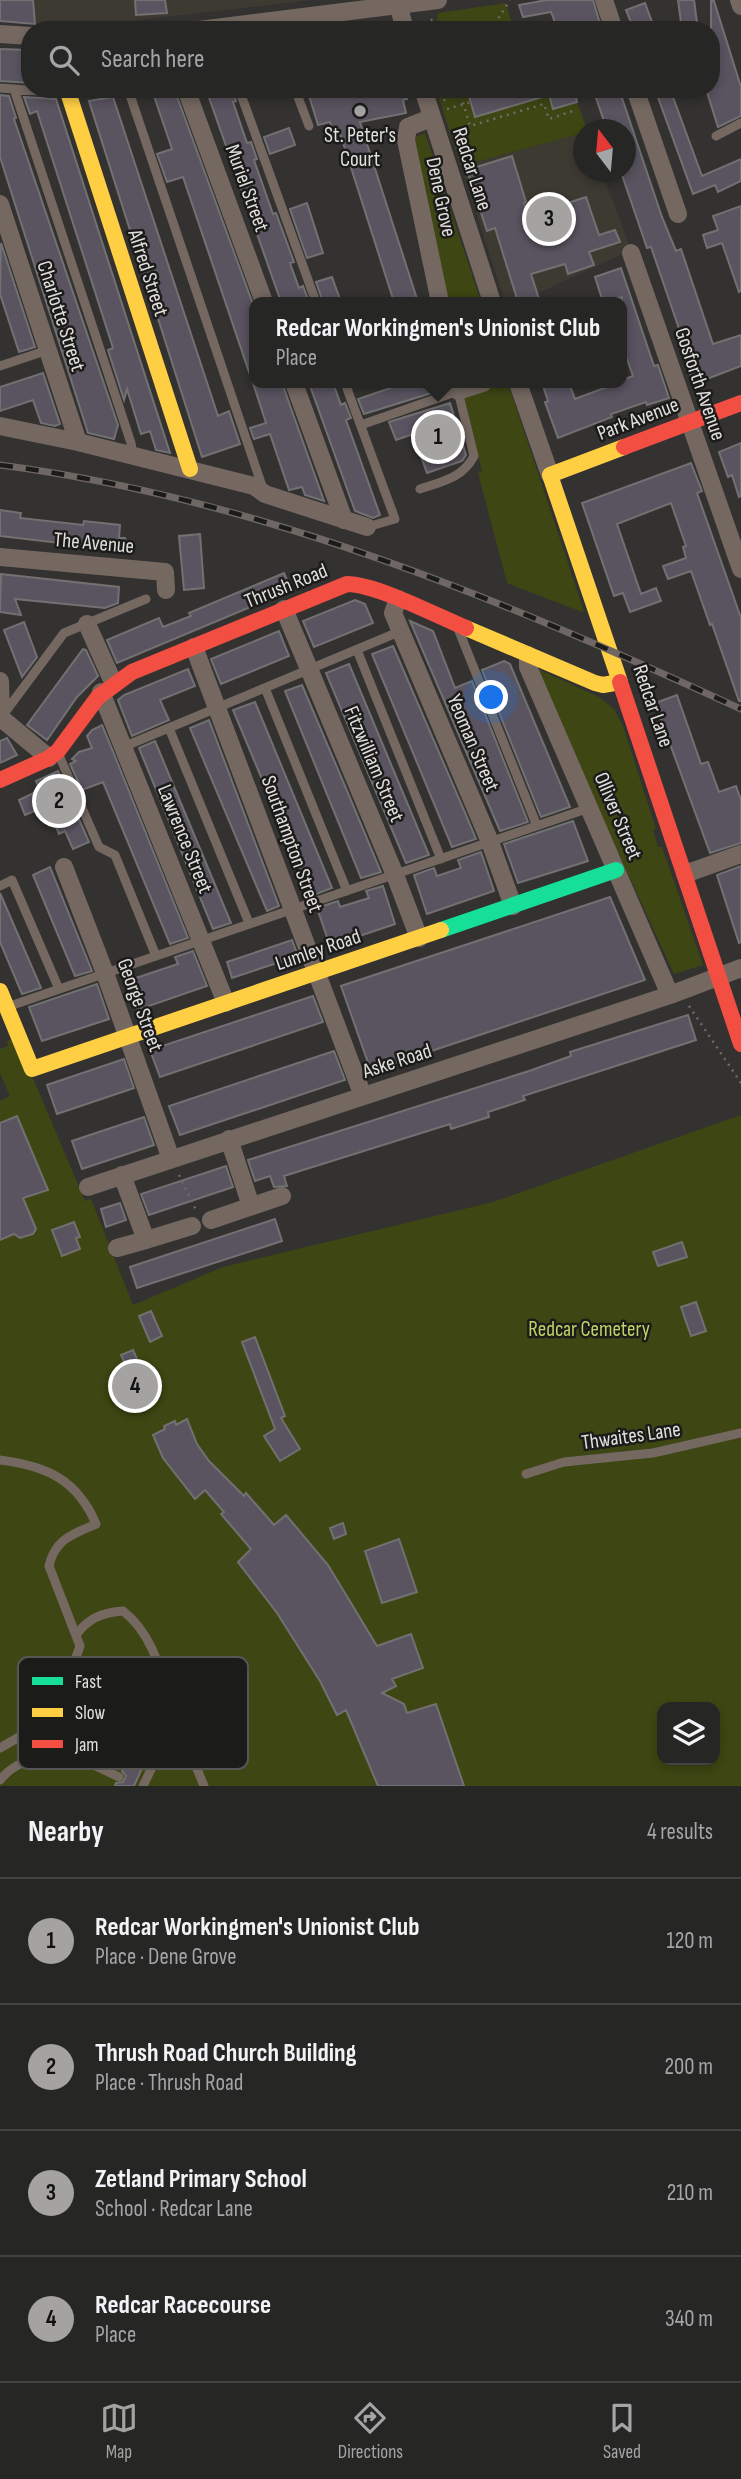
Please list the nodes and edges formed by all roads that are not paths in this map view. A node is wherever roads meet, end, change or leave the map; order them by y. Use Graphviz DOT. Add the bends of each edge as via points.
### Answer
graph roads {
  1 [pos="438,0"];
  2 [pos="604,0"];
  3 [pos="739,0"];
  4 [pos="397,3"];
  5 [pos="741,6"];
  6 [pos="297,21"];
  7 [pos="402,21"];
  8 [pos="611,21"];
  9 [pos="0,34"];
  10 [pos="21,35"];
  11 [pos="0,88"];
  12 [pos="14,89"];
  13 [pos="21,89"];
  14 [pos="69,98"];
  15 [pos="131,98"];
  16 [pos="189,98"];
  17 [pos="242,98"];
  18 [pos="298,98"];
  19 [pos="425,98"];
  20 [pos="638,98"];
  21 [pos="430,116"];
  22 [pos="741,123"];
  23 [pos="309,126"];
  24 [pos="716,136"];
  25 [pos="0,204"];
  26 [pos="678,214"];
  27 [pos="631,253"];
  28 [pos="262,297"];
  29 [pos="314,297"];
  30 [pos="439,297"];
  31 [pos="490,297"];
  32 [pos="49,350"];
  33 [pos="1,364"];
  34 [pos="296,388"];
  35 [pos="347,388"];
  36 [pos="455,388"];
  37 [pos="458,388"];
  38 [pos="520,388"];
  39 [pos="741,402"];
  40 [pos="690,422"];
  41 [pos="361,425"];
  42 [pos="0,426"];
  43 [pos="78,442"];
  44 [pos="133,456"];
  45 [pos="190,470"];
  46 [pos="550,475"];
  47 [pos="420,489"];
  48 [pos="265,494"];
  49 [pos="344,520"];
  50 [pos="368,527"];
  51 [pos="0,557"];
  52 [pos="741,569"];
  53 [pos="166,590"];
  54 [pos="146,599"];
  55 [pos="398,599"];
  56 [pos="284,609"];
  57 [pos="455,622"];
  58 [pos="88,624"];
  59 [pos="401,631"];
  60 [pos="194,647"];
  61 [pos="357,650"];
  62 [pos="528,661"];
  63 [pos="310,669"];
  64 [pos="0,681"];
  65 [pos="621,682"];
  66 [pos="107,687"];
  67 [pos="265,688"];
  68 [pos="218,708"];
  69 [pos="1,718"];
  70 [pos="169,728"];
  71 [pos="123,747"];
  72 [pos="53,755"];
  73 [pos="0,780"];
  74 [pos="589,808"];
  75 [pos="537,826"];
  76 [pos="490,842"];
  77 [pos="741,854"];
  78 [pos="441,859"];
  79 [pos="64,867"];
  80 [pos="616,870"];
  81 [pos="685,874"];
  82 [pos="395,875"];
  83 [pos="0,886"];
  84 [pos="347,891"];
  85 [pos="513,906"];
  86 [pos="292,910"];
  87 [pos="249,923"];
  88 [pos="419,937"];
  89 [pos="202,940"];
  90 [pos="156,956"];
  91 [pos="741,968"];
  92 [pos="105,973"];
  93 [pos="316,973"];
  94 [pos="719,975"];
  95 [pos="59,989"];
  96 [pos="0,991"];
  97 [pos="675,993"];
  98 [pos="226,1003"];
  99 [pos="6,1007"];
  100 [pos="128,1037"];
  101 [pos="741,1044"];
  102 [pos="363,1096"];
  103 [pos="229,1139"];
  104 [pos="171,1158"];
  105 [pos="122,1175"];
  106 [pos="88,1187"];
  107 [pos="282,1196"];
  108 [pos="251,1206"];
  109 [pos="146,1240"];
  110 [pos="117,1248"];
  111 [pos="741,1433"];
  112 [pos="0,1460"];
  113 [pos="526,1475"];
  114 [pos="77,1634"];
  115 [pos="76,1657"];
  116 [pos="154,1657"];
  117 [pos="18,1738"];
  118 [pos="0,1748"];
  119 [pos="18,1766"];
  120 [pos="101,1769"];
  121 [pos="151,1769"];
  122 [pos="197,1769"];
  123 [pos="118,1777"];
  124 [pos="0,1780"];
  125 [pos="143,1786"];
  126 [pos="204,1786"];
  1 -- 4 [label="street"];
  2 -- 8 [label="street"];
  3 -- 5 [label="street"];
  4 -- 6 [label="street"];
  4 -- 7 [label="street"];
  9 -- 10 [label="street"];
  11 -- 12 [label="lane"];
  12 -- 13 [label="lane"];
  12 -- 44 [label="lane"];
  14 -- 45 [label="main road, Alfred Street"];
  15 -- 48 [label="lane"];
  16 -- 28 [label="street, Muriel Street"];
  17 -- 29 [label="lane"];
  18 -- 23 [label="lane"];
  19 -- 21 [label="street, Redcar Lane"];
  20 -- 26 [label="street"];
  21 -- 30 [label="street, Dene Grove" via="408,127 406,140"];
  21 -- 31 [label="street, Redcar Lane"];
  22 -- 24 [label="lane"];
  25 -- 32 [label="street, Charlotte Street"];
  27 -- 40 [label="street, Gosforth Avenue"];
  32 -- 33 [label="lane"];
  32 -- 43 [label="street, Charlotte Street"];
  34 -- 49 [label="street"];
  35 -- 41 [label="lane"];
  36 -- 41 [label="lane"];
  37 -- 47 [label="lane" via="474,456 458,476"];
  38 -- 46 [label="street, Redcar Lane"];
  39 -- 40 [label="main road, Park Avenue"];
  40 -- 46 [label="main road, Park Avenue"];
  40 -- 52 [label="street, Gosforth Avenue"];
  41 -- 50 [label="lane" via="395,519"];
  42 -- 43 [label="street"];
  43 -- 44 [label="street"];
  44 -- 45 [label="street"];
  45 -- 48 [label="street" via="254,486"];
  46 -- 65 [label="main road, Redcar Lane"];
  48 -- 49 [label="street"];
  49 -- 50 [label="street"];
  51 -- 53 [label="street, The Avenue" via="165,572"];
  54 -- 58 [label="lane"];
  55 -- 56 [label="main road, Thrush Road" via="347,584"];
  55 -- 57 [label="main road, Thrush Road"];
  55 -- 59 [label="street, Yeoman Street" via="393,612"];
  56 -- 60 [label="main road, Thrush Road"];
  56 -- 63 [label="street, Fitzwilliam Street"];
  57 -- 62 [label="main road, Thrush Road"];
  57 -- 75 [label="lane"];
  58 -- 66 [label="street, Lawrence Street"];
  58 -- 69 [label="lane" via="64,633"];
  59 -- 61 [label="lane"];
  59 -- 76 [label="street, Yeoman Street"];
  60 -- 66 [label="main road, Thrush Road"];
  60 -- 68 [label="street, Southampton Street"];
  61 -- 63 [label="lane"];
  61 -- 78 [label="lane"];
  62 -- 65 [label="main road, Thrush Road" via="595,683"];
  62 -- 74 [label="street, Olliver Street"];
  63 -- 67 [label="lane"];
  63 -- 82 [label="street, Fitzwilliam Street"];
  64 -- 69 [label="street"];
  65 -- 81 [label="main road, Redcar Lane"];
  66 -- 71 [label="street, Lawrence Street"];
  66 -- 72 [label="main road"];
  67 -- 68 [label="lane"];
  67 -- 84 [label="lane"];
  68 -- 70 [label="lane"];
  68 -- 86 [label="street, Southampton Street"];
  69 -- 72 [label="street"];
  70 -- 71 [label="lane"];
  70 -- 87 [label="lane"];
  71 -- 89 [label="street, Lawrence Street"];
  72 -- 73 [label="main road"];
  72 -- 90 [label="lane" via="99,847 115,855"];
  74 -- 75 [label="lane"];
  74 -- 80 [label="street, Olliver Street"];
  75 -- 76 [label="lane"];
  76 -- 78 [label="lane"];
  76 -- 85 [label="street, Yeoman Street"];
  77 -- 81 [label="street"];
  78 -- 82 [label="lane"];
  79 -- 92 [label="street, George Street"];
  80 -- 85 [label="main road, Lumley Road"];
  80 -- 97 [label="street, Olliver Street"];
  81 -- 94 [label="main road, Redcar Lane"];
  82 -- 84 [label="lane"];
  82 -- 88 [label="street, Fitzwilliam Street"];
  83 -- 95 [label="lane" via="12,880"];
  84 -- 86 [label="lane"];
  85 -- 88 [label="main road, Lumley Road"];
  86 -- 87 [label="lane"];
  86 -- 93 [label="street, Southampton Street"];
  87 -- 89 [label="lane"];
  88 -- 93 [label="main road, Lumley Road"];
  89 -- 90 [label="lane"];
  89 -- 98 [label="street, Lawrence Street"];
  90 -- 92 [label="lane"];
  91 -- 94 [label="street, Aske Road"];
  92 -- 95 [label="lane"];
  92 -- 100 [label="street, George Street"];
  93 -- 98 [label="main road, Lumley Road"];
  93 -- 102 [label="street, Southampton Street"];
  94 -- 97 [label="street, Aske Road"];
  94 -- 101 [label="main road, Redcar Lane"];
  95 -- 99 [label="lane"];
  96 -- 99 [label="main road"];
  97 -- 102 [label="street, Aske Road"];
  98 -- 100 [label="main road, Lumley Road"];
  99 -- 100 [label="main road, Lumley Road" via="32,1069"];
  100 -- 104 [label="street, George Street"];
  102 -- 103 [label="street, Aske Road"];
  103 -- 104 [label="street, Aske Road"];
  103 -- 108 [label="street"];
  104 -- 105 [label="street, Aske Road"];
  105 -- 106 [label="street, Aske Road"];
  105 -- 109 [label="street"];
  107 -- 108 [label="street"];
  108 -- 109 [label="street"];
  109 -- 110 [label="street"];
  111 -- 113 [label="lane, Thwaites Lane" via="653,1453 565,1462"];
  112 -- 114 [label="lane" via="30,1464 51,1473 82,1497 96,1524 62,1539 49,1566"];
  114 -- 115 [label="lane" via="80,1646"];
  114 -- 116 [label="lane" via="96,1617 123,1611 141,1626"];
  117 -- 118 [label="lane"];
  119 -- 124 [label="lane"];
  120 -- 123 [label="lane"];
  121 -- 125 [label="lane"];
  122 -- 126 [label="lane"];
}
